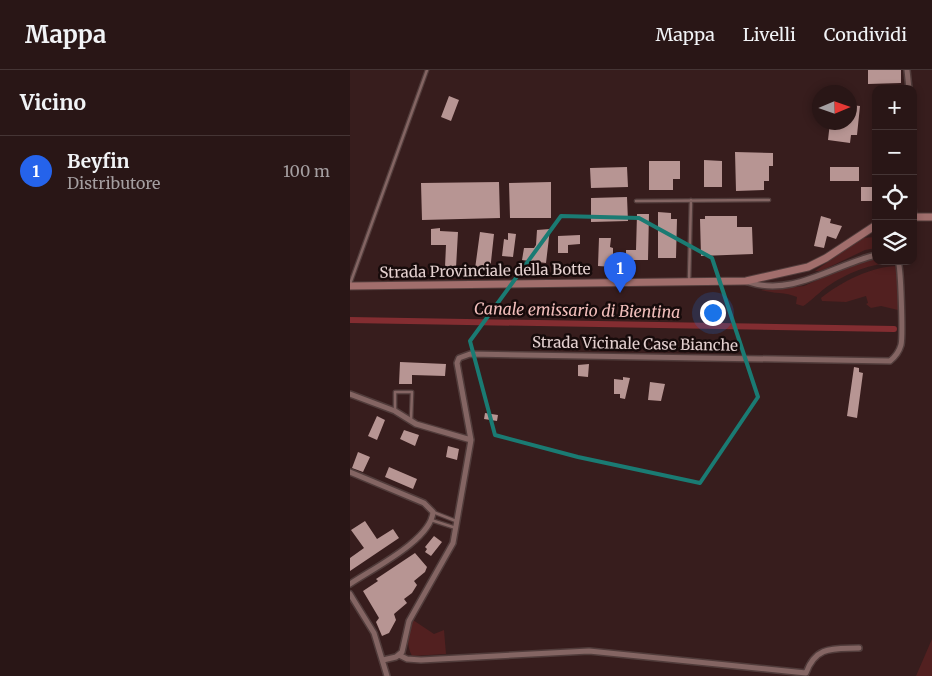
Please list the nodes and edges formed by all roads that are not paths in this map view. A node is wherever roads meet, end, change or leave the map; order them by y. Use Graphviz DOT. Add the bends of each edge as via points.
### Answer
graph roads {
  1 [pos="427,70"];
  2 [pos="907,70"];
  3 [pos="909,85"];
  4 [pos="691,200"];
  5 [pos="769,200"];
  6 [pos="636,201"];
  7 [pos="917,217"];
  8 [pos="932,217"];
  9 [pos="872,228"];
  10 [pos="872,256"];
  11 [pos="899,265"];
  12 [pos="746,281"];
  13 [pos="689,283"];
  14 [pos="350,285"];
  15 [pos="350,394"];
  16 [pos="394,411"];
  17 [pos="411,421"];
  18 [pos="471,440"];
  19 [pos="350,472"];
  20 [pos="432,512"];
  21 [pos="431,520"];
  22 [pos="458,521"];
  23 [pos="456,528"];
  24 [pos="350,584"];
  25 [pos="350,594"];
  26 [pos="859,648"];
  27 [pos="399,655"];
  28 [pos="383,660"];
  29 [pos="387,676"];
  1 -- 14 [label="lane"];
  2 -- 3 [label="street"];
  4 -- 5 [label="lane"];
  4 -- 6 [label="lane"];
  4 -- 13 [label="lane"];
  7 -- 8 [label="main road"];
  9 -- 12 [label="main road, Strada Provinciale della Botte" via="808,267"];
  10 -- 12 [label="street" via="850,261 793,284 767,287"];
  11 -- 18 [label="street, Strada Vicinale Case Bianche" via="902,340 894,358 886,362 466,355 457,363"];
  12 -- 13 [label="main road, Strada Provinciale della Botte"];
  13 -- 14 [label="main road, Strada Provinciale della Botte"];
  15 -- 16 [label="street"];
  16 -- 17 [label="street"];
  16 -- 17 [label="lane" via="395,392 412,392"];
  17 -- 18 [label="street"];
  18 -- 22 [label="street"];
  19 -- 20 [label="street" via="424,503"];
  20 -- 21 [label="street"];
  20 -- 22 [label="lane"];
  21 -- 23 [label="lane"];
  21 -- 24 [label="street" via="416,540"];
  22 -- 23 [label="street"];
  23 -- 27 [label="street" via="448,554 409,620 405,645"];
  25 -- 28 [label="street" via="374,633"];
  26 -- 27 [label="street" via="822,651 811,660 806,673 589,651 421,660"];
  27 -- 28 [label="street"];
  28 -- 29 [label="street"];
}
